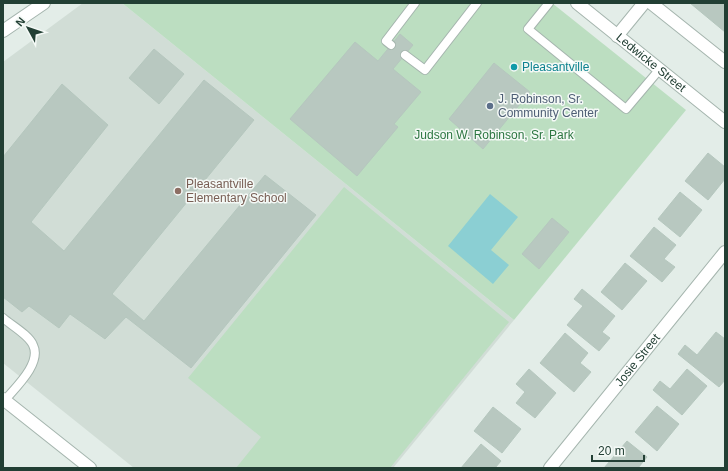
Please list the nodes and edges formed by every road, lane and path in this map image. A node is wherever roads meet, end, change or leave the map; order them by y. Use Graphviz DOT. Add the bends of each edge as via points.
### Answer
graph roads {
  1 [pos="44,3"];
  2 [pos="415,3"];
  3 [pos="477,3"];
  4 [pos="549,3"];
  5 [pos="577,3"];
  6 [pos="644,3"];
  7 [pos="651,3"];
  8 [pos="3,31"];
  9 [pos="617,36"];
  10 [pos="392,45"];
  11 [pos="405,55"];
  12 [pos="725,62"];
  13 [pos="659,70"];
  14 [pos="725,122"];
  15 [pos="725,252"];
  16 [pos="3,318"];
  17 [pos="4,399"];
  18 [pos="90,468"];
  19 [pos="550,468"];
  1 -- 8 [label="street"];
  2 -- 10 [label="lane" via="386,40"];
  3 -- 11 [label="lane" via="425,70"];
  4 -- 13 [label="lane" via="528,29 626,110"];
  5 -- 9 [label="street, Ledwicke Street"];
  6 -- 9 [label="street"];
  7 -- 12 [label="street"];
  9 -- 13 [label="street, Ledwicke Street"];
  13 -- 14 [label="street, Ledwicke Street"];
  15 -- 19 [label="street, Josie Street"];
  16 -- 17 [label="lane" via="34,345 35,358 28,372"];
  17 -- 18 [label="street"];
}
